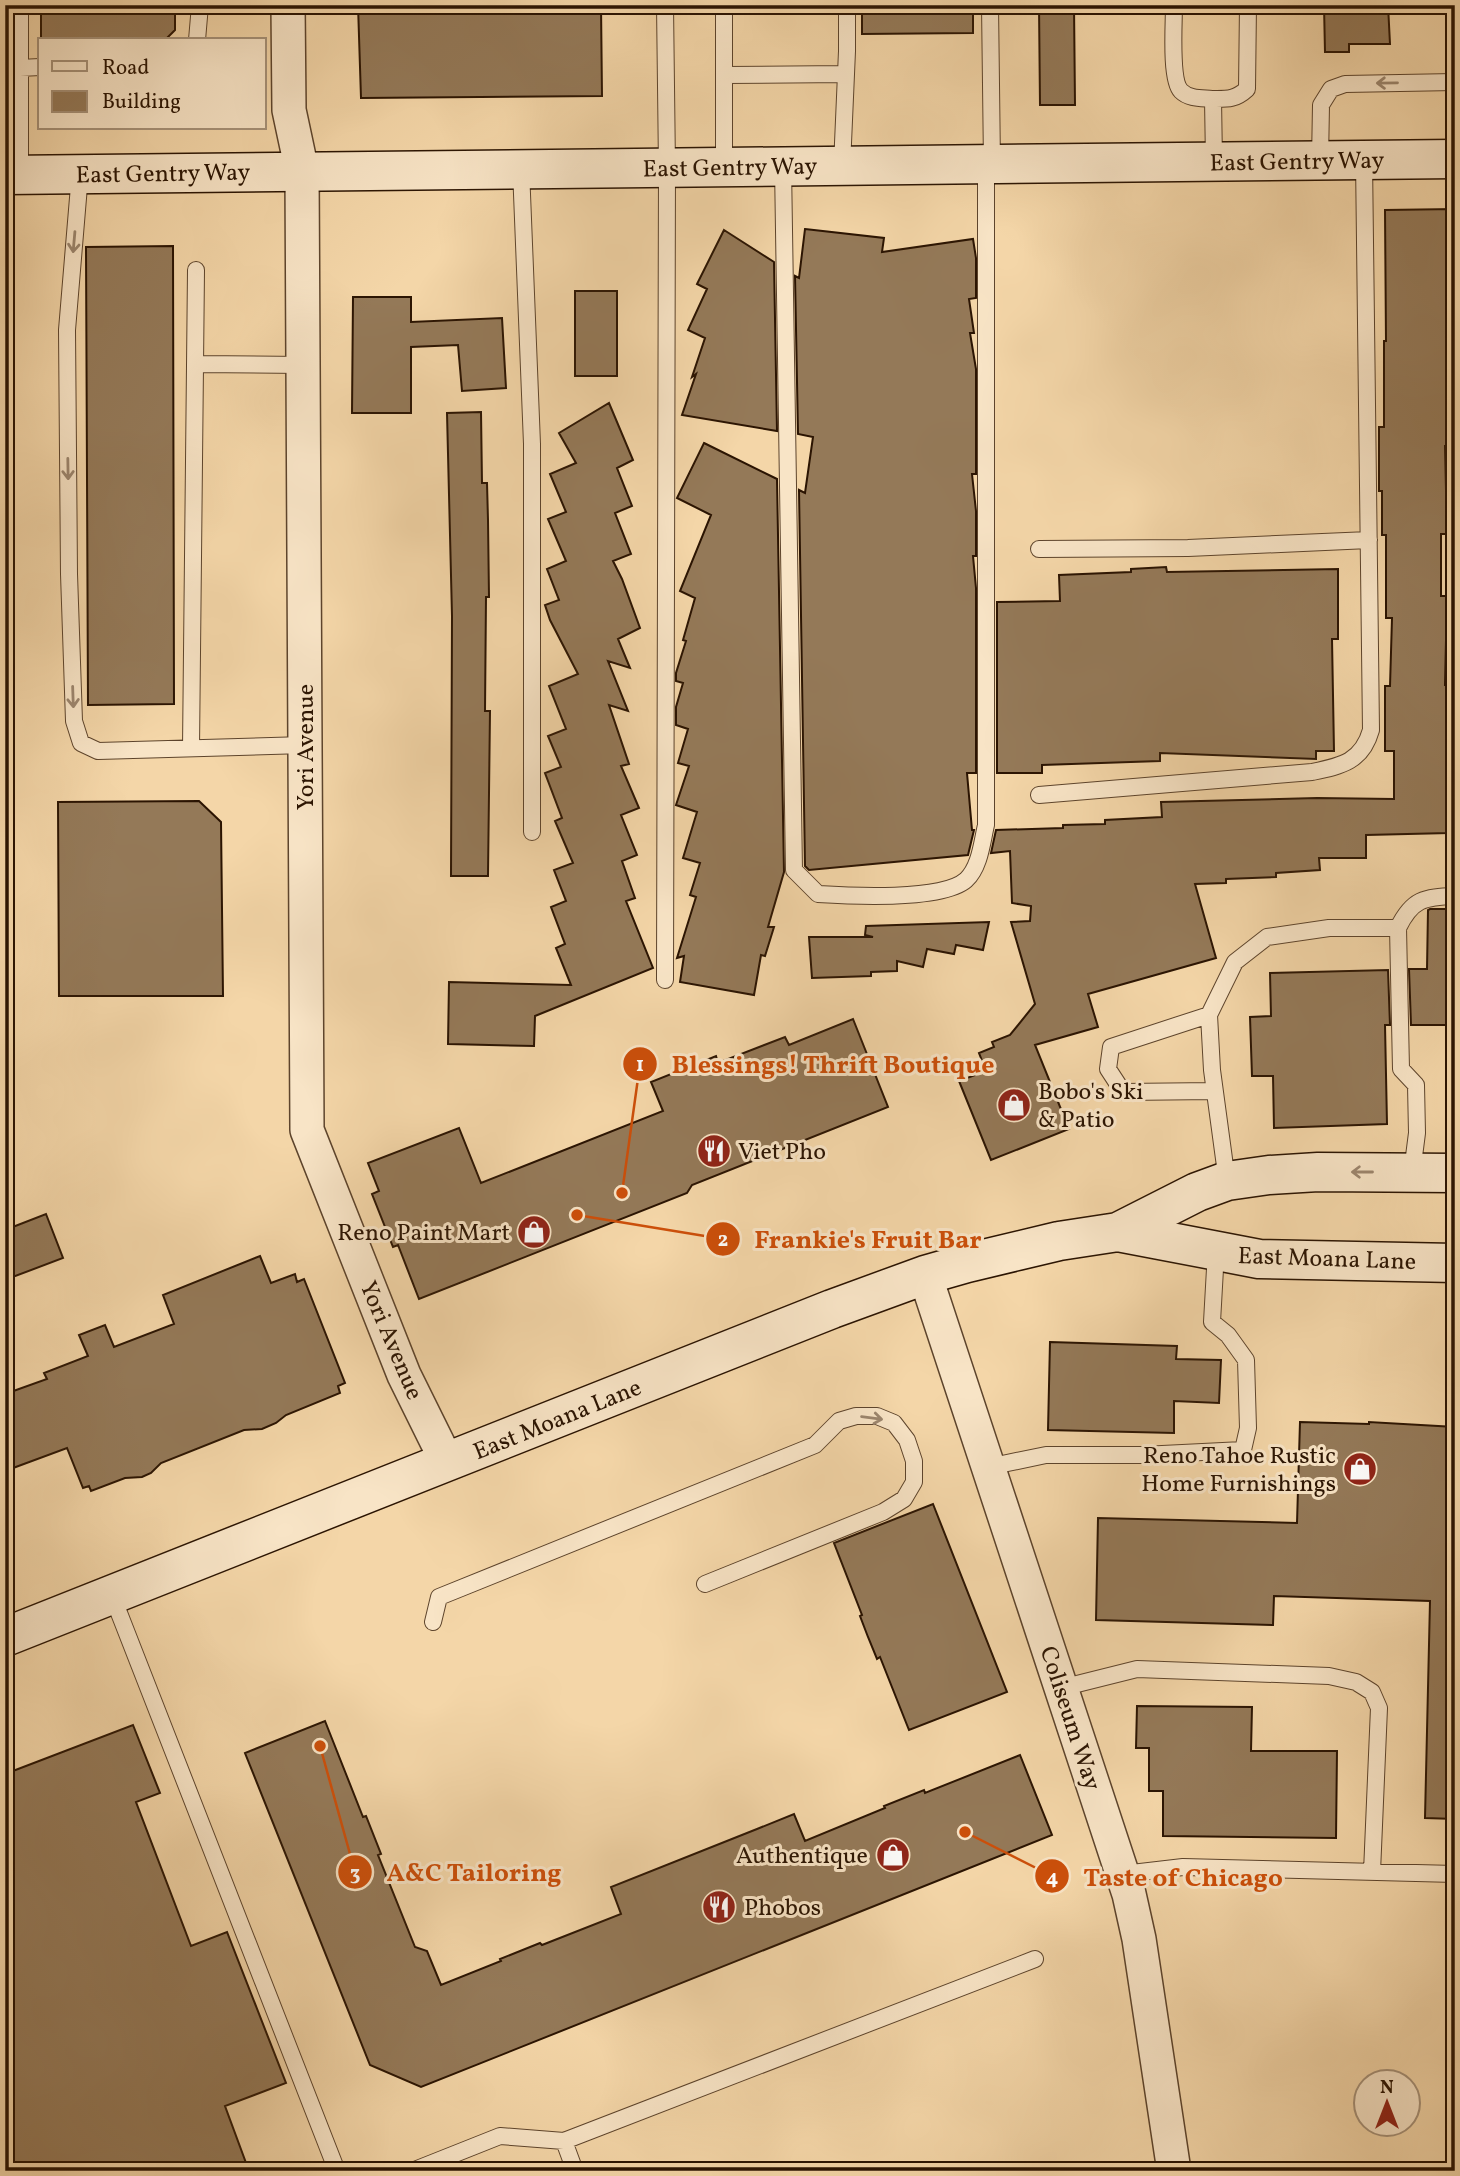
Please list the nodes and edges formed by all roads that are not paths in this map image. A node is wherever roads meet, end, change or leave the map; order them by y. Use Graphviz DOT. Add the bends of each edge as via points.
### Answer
graph roads {
  1 [pos="20,5"];
  2 [pos="200,5"];
  3 [pos="288,5"];
  4 [pos="665,5"];
  5 [pos="724,5"];
  6 [pos="847,5"];
  7 [pos="990,5"];
  8 [pos="1174,5"];
  9 [pos="1248,5"];
  10 [pos="197,38"];
  11 [pos="38,67"];
  12 [pos="20,68"];
  13 [pos="846,74"];
  14 [pos="725,75"];
  15 [pos="1455,82"];
  16 [pos="1213,99"];
  17 [pos="1455,159"];
  18 [pos="1320,160"];
  19 [pos="1364,160"];
  20 [pos="1214,161"];
  21 [pos="989,164"];
  22 [pos="783,166"];
  23 [pos="842,166"];
  24 [pos="724,167"];
  25 [pos="667,168"];
  26 [pos="522,169"];
  27 [pos="302,171"];
  28 [pos="80,174"];
  29 [pos="13,175"];
  30 [pos="196,270"];
  31 [pos="195,364"];
  32 [pos="303,365"];
  33 [pos="1369,540"];
  34 [pos="1039,549"];
  35 [pos="305,745"];
  36 [pos="191,748"];
  37 [pos="1039,795"];
  38 [pos="532,832"];
  39 [pos="1455,896"];
  40 [pos="1398,928"];
  41 [pos="665,980"];
  42 [pos="1209,1015"];
  43 [pos="1214,1091"];
  44 [pos="1412,1172"];
  45 [pos="1455,1173"];
  46 [pos="1227,1181"];
  47 [pos="1118,1231"];
  48 [pos="1216,1251"];
  49 [pos="1455,1263"];
  50 [pos="925,1275"];
  51 [pos="447,1462"];
  52 [pos="988,1467"];
  53 [pos="705,1584"];
  54 [pos="111,1595"];
  55 [pos="433,1622"];
  56 [pos="5,1637"];
  57 [pos="1061,1688"];
  58 [pos="1373,1872"];
  59 [pos="1122,1874"];
  60 [pos="1455,1874"];
  61 [pos="1035,1959"];
  62 [pos="564,2141"];
  63 [pos="337,2171"];
  64 [pos="412,2171"];
  65 [pos="575,2171"];
  66 [pos="1174,2171"];
  1 -- 12 [label="lane"];
  2 -- 10 [label="lane"];
  3 -- 27 [label="street, Yori Avenue" via="289,110"];
  4 -- 25 [label="lane"];
  5 -- 14 [label="lane"];
  6 -- 13 [label="lane"];
  7 -- 21 [label="lane"];
  8 -- 16 [label="lane" via="1178,89 1189,97"];
  9 -- 16 [label="lane" via="1247,89 1238,98"];
  11 -- 12 [label="lane"];
  12 -- 29 [label="lane"];
  13 -- 14 [label="lane"];
  13 -- 23 [label="lane"];
  14 -- 24 [label="lane"];
  15 -- 18 [label="lane, one-way" via="1345,83 1331,89 1321,105"];
  16 -- 20 [label="lane"];
  17 -- 19 [label="main road, East Gentry Way"];
  18 -- 19 [label="main road, East Gentry Way"];
  18 -- 20 [label="main road, East Gentry Way"];
  19 -- 33 [label="lane"];
  20 -- 21 [label="main road, East Gentry Way"];
  21 -- 22 [label="lane" via="986,825 977,863 965,880 941,891 871,897 818,894 794,870"];
  21 -- 23 [label="main road, East Gentry Way"];
  22 -- 23 [label="main road, East Gentry Way"];
  22 -- 24 [label="main road, East Gentry Way"];
  24 -- 25 [label="main road, East Gentry Way"];
  25 -- 26 [label="main road, East Gentry Way"];
  25 -- 41 [label="lane"];
  26 -- 27 [label="main road, East Gentry Way"];
  26 -- 38 [label="lane" via="532,444"];
  27 -- 28 [label="main road, East Gentry Way"];
  27 -- 32 [label="street, Yori Avenue"];
  28 -- 29 [label="main road, East Gentry Way"];
  28 -- 36 [label="lane, one-way" via="66,330 74,721 81,743 98,751"];
  30 -- 31 [label="lane"];
  31 -- 32 [label="lane"];
  31 -- 36 [label="lane"];
  32 -- 35 [label="street, Yori Avenue"];
  33 -- 34 [label="lane"];
  33 -- 37 [label="lane" via="1371,730 1359,754 1339,766 1312,772"];
  35 -- 36 [label="lane"];
  35 -- 51 [label="street, Yori Avenue" via="307,1130 404,1375"];
  39 -- 40 [label="lane" via="1431,897 1407,909"];
  40 -- 42 [label="lane" via="1329,928 1267,937 1235,962"];
  40 -- 44 [label="lane" via="1401,1069 1416,1085"];
  42 -- 43 [label="lane"];
  42 -- 43 [label="lane" via="1111,1047 1108,1069 1122,1092"];
  43 -- 46 [label="lane"];
  44 -- 45 [label="main road, East Moana Lane"];
  44 -- 46 [label="main road, East Moana Lane, one-way" via="1294,1174"];
  46 -- 47 [label="main road, East Moana Lane"];
  47 -- 48 [label="main road, East Moana Lane"];
  47 -- 50 [label="main road, East Moana Lane"];
  48 -- 49 [label="main road, East Moana Lane" via="1259,1259"];
  48 -- 52 [label="lane" via="1212,1322 1246,1360 1248,1428 1243,1450 1046,1455"];
  50 -- 51 [label="main road, East Moana Lane"];
  50 -- 52 [label="street, Coliseum Way"];
  51 -- 54 [label="main road, East Moana Lane"];
  52 -- 57 [label="street, Coliseum Way"];
  55 -- 53 [label="lane, one-way" via="439,1597 815,1445 839,1421 877,1416 894,1423 907,1440 914,1461 914,1482 904,1499 883,1512"];
  54 -- 56 [label="main road, East Moana Lane"];
  54 -- 63 [label="lane"];
  57 -- 58 [label="lane" via="1137,1669 1329,1676 1356,1682 1372,1692 1378,1708"];
  57 -- 59 [label="street, Coliseum Way"];
  58 -- 59 [label="lane" via="1183,1867"];
  58 -- 60 [label="lane"];
  59 -- 66 [label="street, Coliseum Way" via="1139,1939"];
  61 -- 62 [label="lane"];
  62 -- 64 [label="lane" via="500,2137"];
  62 -- 65 [label="lane"];
}
